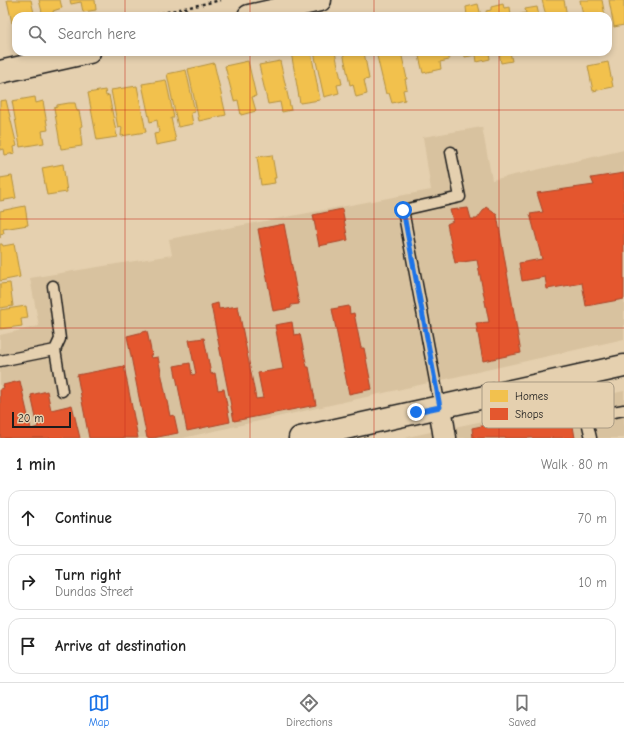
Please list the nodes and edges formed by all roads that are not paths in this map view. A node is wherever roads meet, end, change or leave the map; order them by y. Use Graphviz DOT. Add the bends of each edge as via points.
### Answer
graph roads {
  1 [pos="320,0"];
  2 [pos="267,12"];
  3 [pos="71,56"];
  4 [pos="0,72"];
  5 [pos="451,152"];
  6 [pos="53,286"];
  7 [pos="55,350"];
  8 [pos="0,361"];
  9 [pos="624,366"];
  10 [pos="552,382"];
  11 [pos="62,391"];
  12 [pos="482,398"];
  13 [pos="440,407"];
  14 [pos="624,410"];
  15 [pos="614,412"];
  16 [pos="589,428"];
  17 [pos="300,438"];
  18 [pos="445,438"];
  19 [pos="591,438"];
  1 -- 2 [label="main road"];
  3 -- 4 [label="main road"];
  5 -- 13 [label="lane" via="460,197 403,210"];
  6 -- 7 [label="lane" via="60,339"];
  7 -- 8 [label="lane"];
  7 -- 11 [label="lane"];
  9 -- 10 [label="main road"];
  12 -- 13 [label="main road"];
  13 -- 17 [label="main road"];
  13 -- 18 [label="main road"];
  14 -- 15 [label="lane"];
  16 -- 19 [label="lane"];
}
